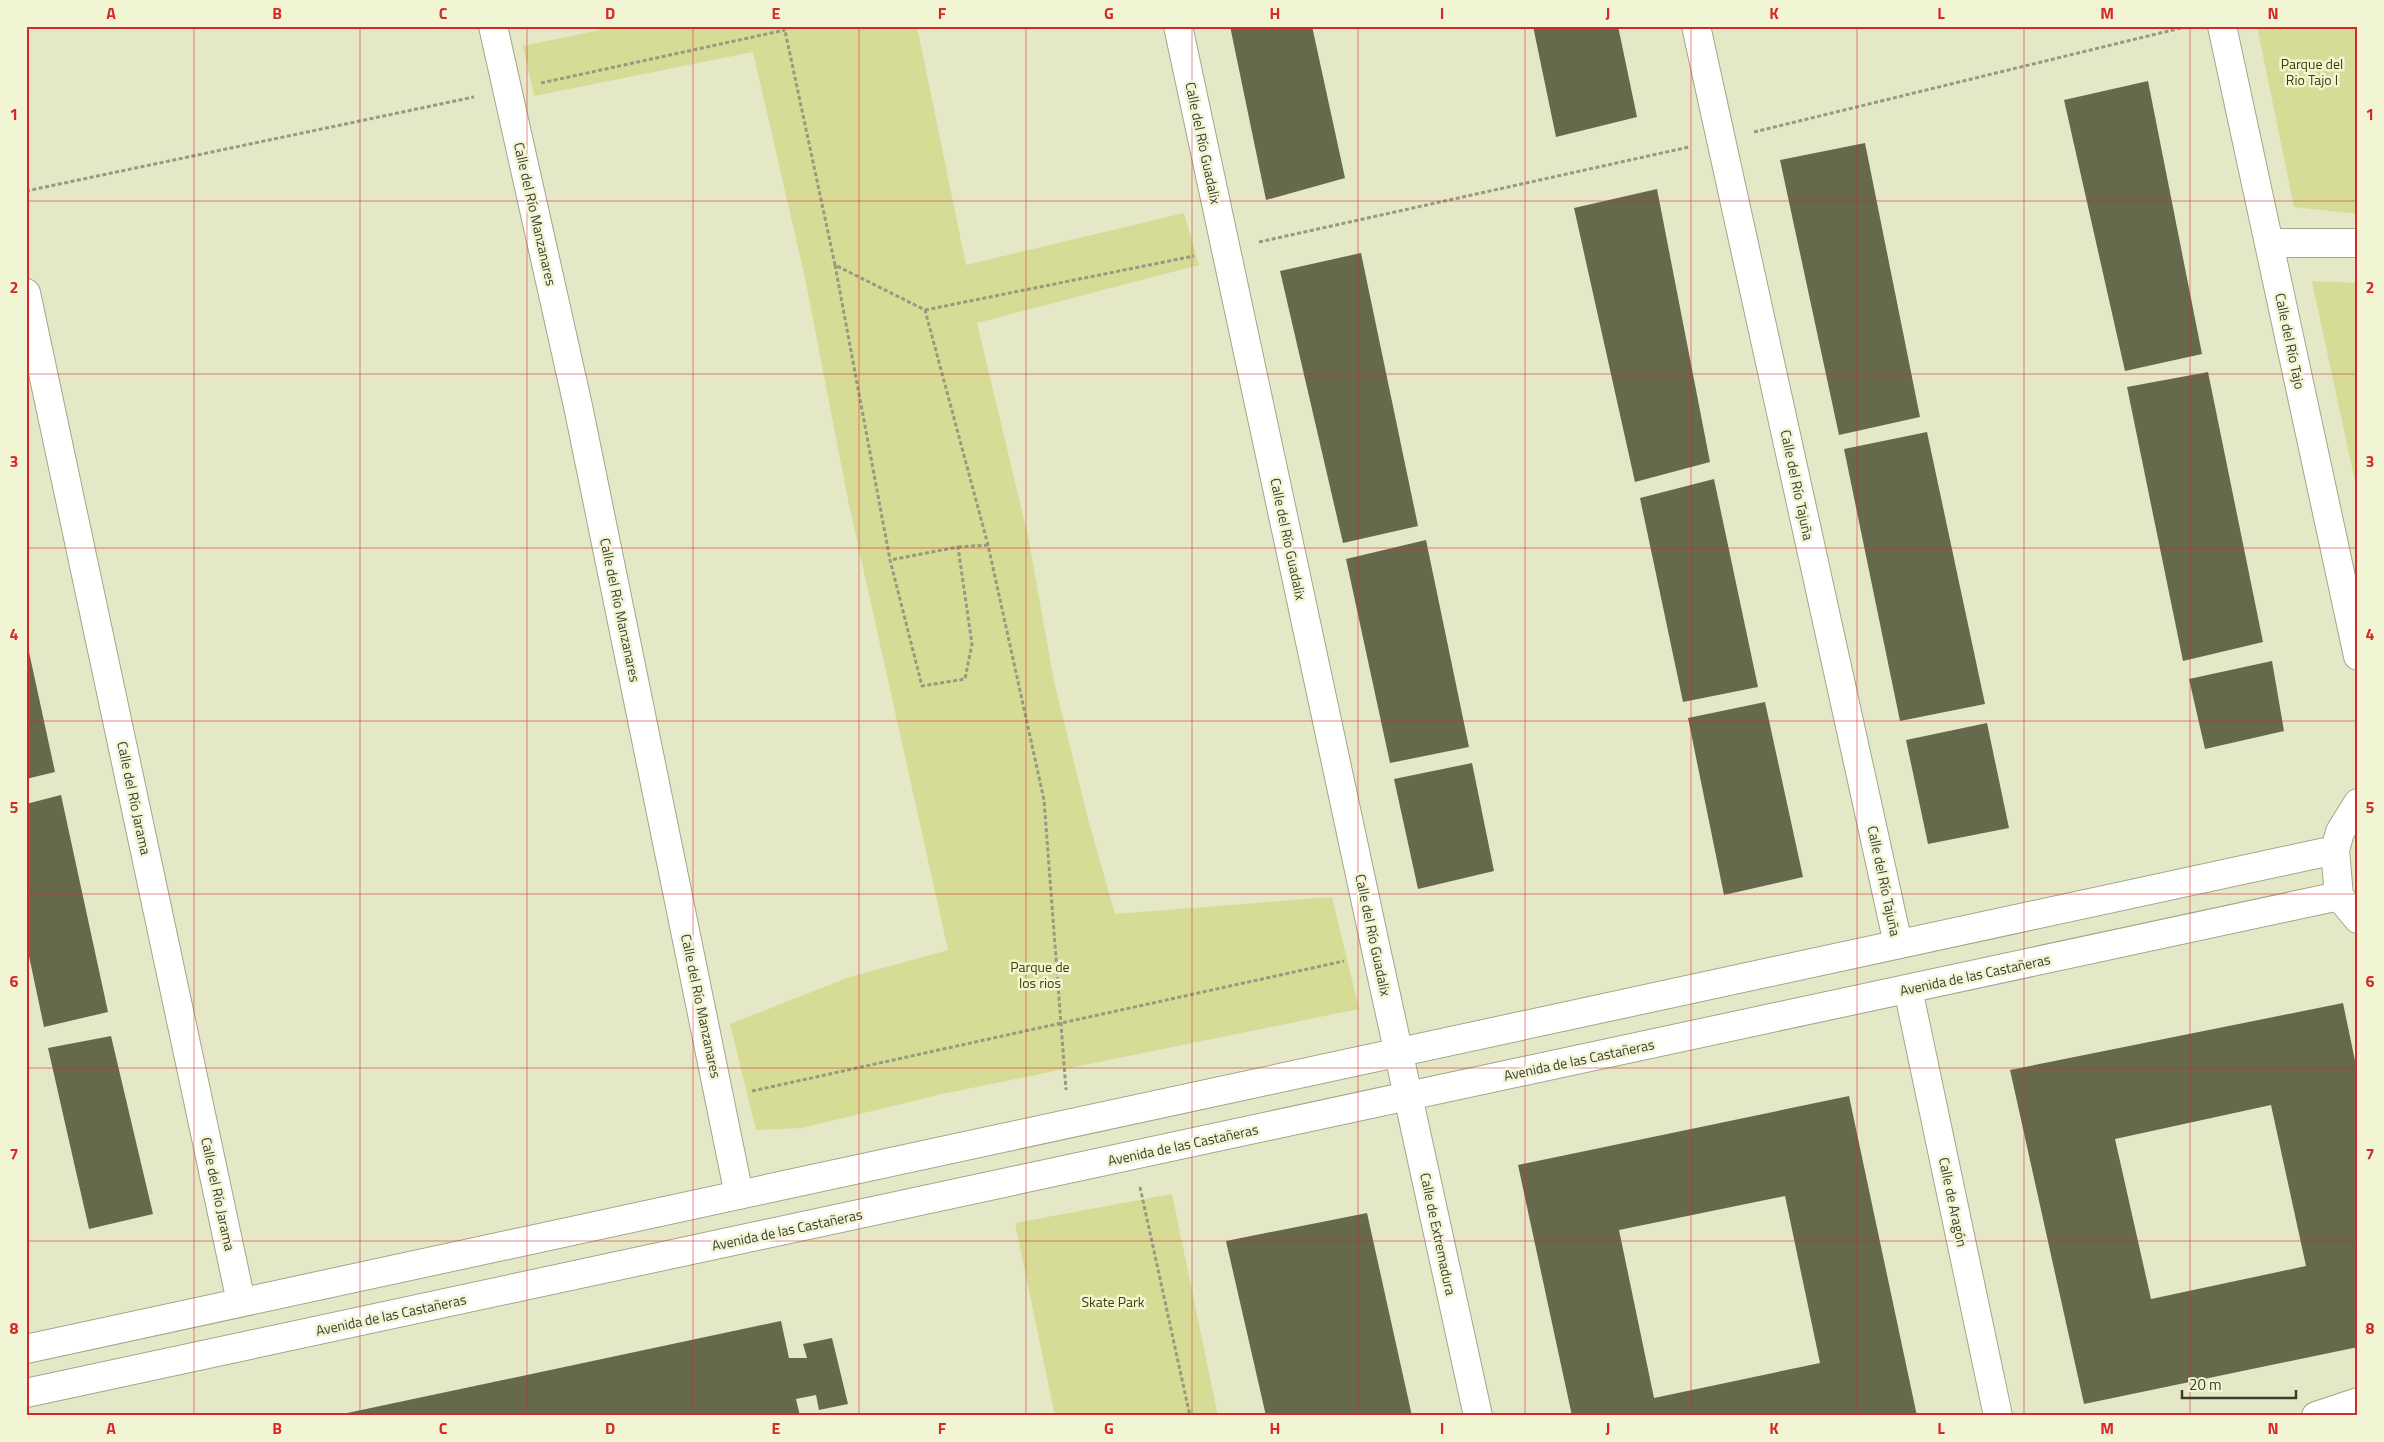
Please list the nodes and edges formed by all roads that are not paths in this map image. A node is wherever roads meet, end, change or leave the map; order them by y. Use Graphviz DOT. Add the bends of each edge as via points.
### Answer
graph roads {
  1 [pos="493,26"];
  2 [pos="1178,26"];
  3 [pos="1696,26"];
  4 [pos="2222,26"];
  5 [pos="2269,243"];
  6 [pos="2358,243"];
  7 [pos="26,293"];
  8 [pos="2358,656"];
  9 [pos="2358,803"];
  10 [pos="2335,850"];
  11 [pos="2339,896"];
  12 [pos="2358,919"];
  13 [pos="1898,944"];
  14 [pos="1908,989"];
  15 [pos="1398,1052"];
  16 [pos="1408,1096"];
  17 [pos="739,1195"];
  18 [pos="242,1302"];
  19 [pos="26,1349"];
  20 [pos="26,1393"];
  21 [pos="2358,1402"];
  22 [pos="1478,1416"];
  23 [pos="1998,1416"];
  24 [pos="2316,1416"];
  1 -- 17 [label="street, Calle del Río Manzanares" via="578,406"];
  2 -- 15 [label="street, Calle del Río Guadalix"];
  3 -- 13 [label="street, Calle del Río Tajuña"];
  4 -- 5 [label="street, Calle del Río Tajo"];
  5 -- 6 [label="street"];
  5 -- 8 [label="street, Calle del Río Tajo"];
  7 -- 18 [label="street, Calle del Río Jarama"];
  9 -- 10 [label="street" via="2340,832"];
  10 -- 11 [label="street"];
  10 -- 13 [label="street"];
  11 -- 12 [label="street"];
  11 -- 14 [label="street, Avenida de las Castañeras"];
  13 -- 15 [label="street"];
  14 -- 16 [label="street, Avenida de las Castañeras"];
  14 -- 23 [label="street, Calle de Aragón"];
  15 -- 16 [label="street, Calle de Extremadura"];
  15 -- 17 [label="street"];
  16 -- 20 [label="street, Avenida de las Castañeras"];
  16 -- 22 [label="street, Calle de Extremadura"];
  17 -- 18 [label="street"];
  18 -- 19 [label="street"];
  21 -- 24 [label="street"];
}
